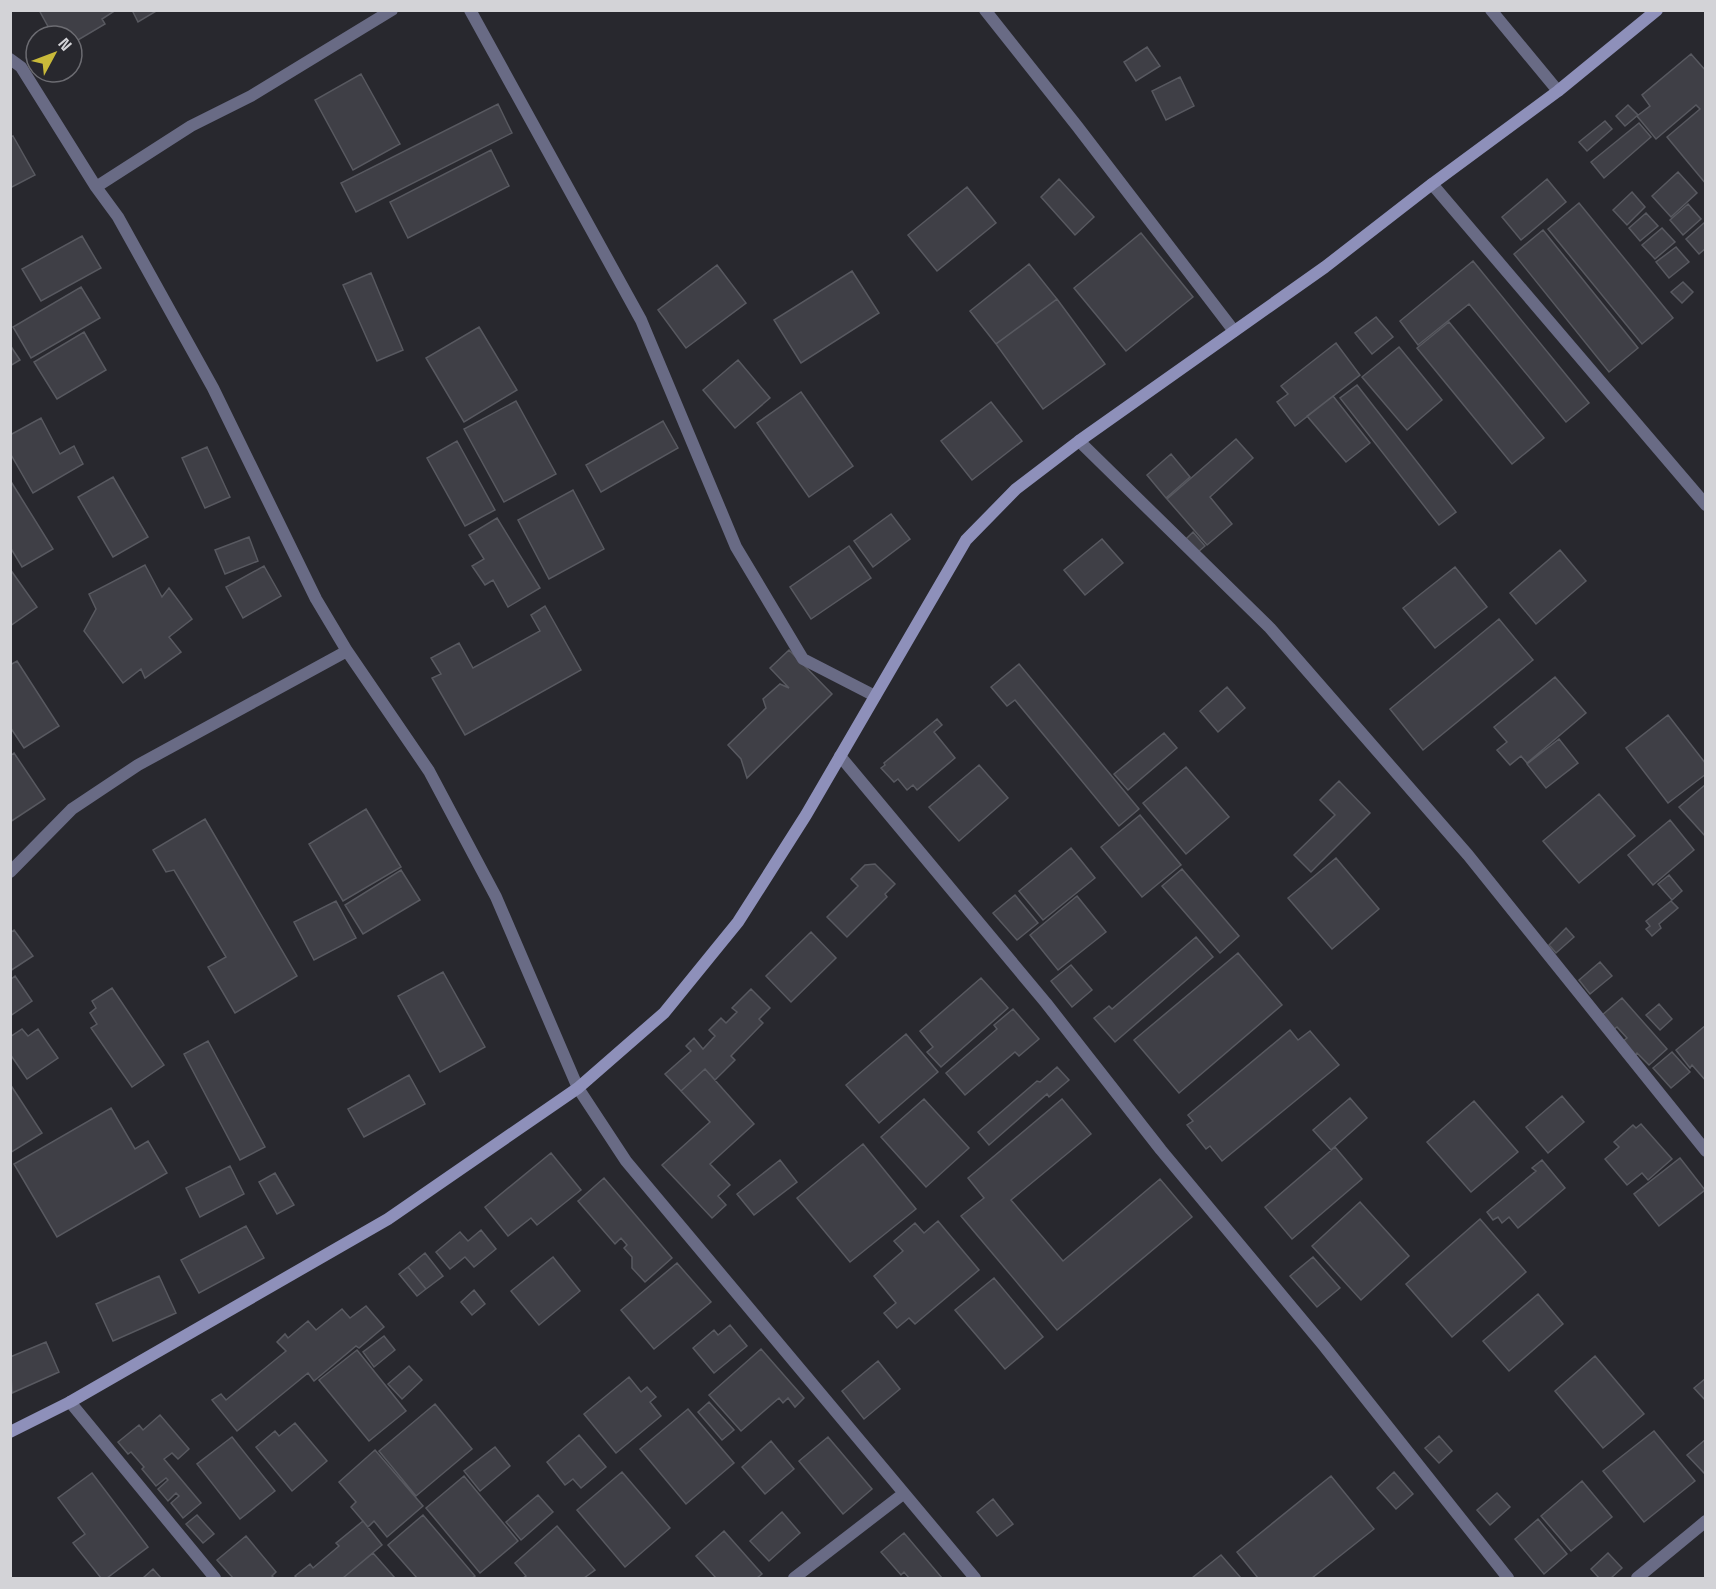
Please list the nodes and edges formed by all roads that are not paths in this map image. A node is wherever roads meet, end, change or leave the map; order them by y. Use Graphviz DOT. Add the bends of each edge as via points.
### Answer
graph roads {
  1 [pos="392,10"];
  2 [pos="470,10"];
  3 [pos="985,10"];
  4 [pos="1491,10"];
  5 [pos="1657,10"];
  6 [pos="10,59"];
  7 [pos="1558,91"];
  8 [pos="1432,184"];
  9 [pos="96,187"];
  10 [pos="1234,331"];
  11 [pos="1079,441"];
  12 [pos="1706,505"];
  13 [pos="347,651"];
  14 [pos="875,696"];
  15 [pos="840,756"];
  16 [pos="10,872"];
  17 [pos="578,1088"];
  18 [pos="1706,1151"];
  19 [pos="70,1402"];
  20 [pos="10,1432"];
  21 [pos="903,1494"];
  22 [pos="1706,1521"];
  23 [pos="215,1578"];
  24 [pos="794,1578"];
  25 [pos="975,1578"];
  26 [pos="1508,1578"];
  27 [pos="1637,1578"];
  1 -- 9 [label="street" via="251,96 191,126"];
  2 -- 14 [label="street" via="641,320 736,547 803,659"];
  3 -- 10 [label="street"];
  4 -- 7 [label="street"];
  5 -- 7 [label="street"];
  6 -- 9 [label="street" via="21,67"];
  7 -- 8 [label="street"];
  8 -- 10 [label="street"];
  8 -- 12 [label="street"];
  9 -- 13 [label="street" via="118,217 213,388 316,599"];
  10 -- 11 [label="street"];
  11 -- 14 [label="street" via="1016,489 966,540"];
  11 -- 18 [label="street" via="1270,628 1468,855"];
  13 -- 16 [label="street" via="129,771 72,808"];
  13 -- 17 [label="street" via="429,771 490,887"];
  14 -- 15 [label="street"];
  15 -- 17 [label="street" via="738,922 664,1013"];
  15 -- 26 [label="street" via="1046,1003"];
  17 -- 19 [label="street" via="388,1219"];
  17 -- 21 [label="street" via="626,1161"];
  19 -- 20 [label="street"];
  19 -- 23 [label="street"];
  21 -- 24 [label="street"];
  21 -- 25 [label="street"];
  22 -- 27 [label="street"];
}
